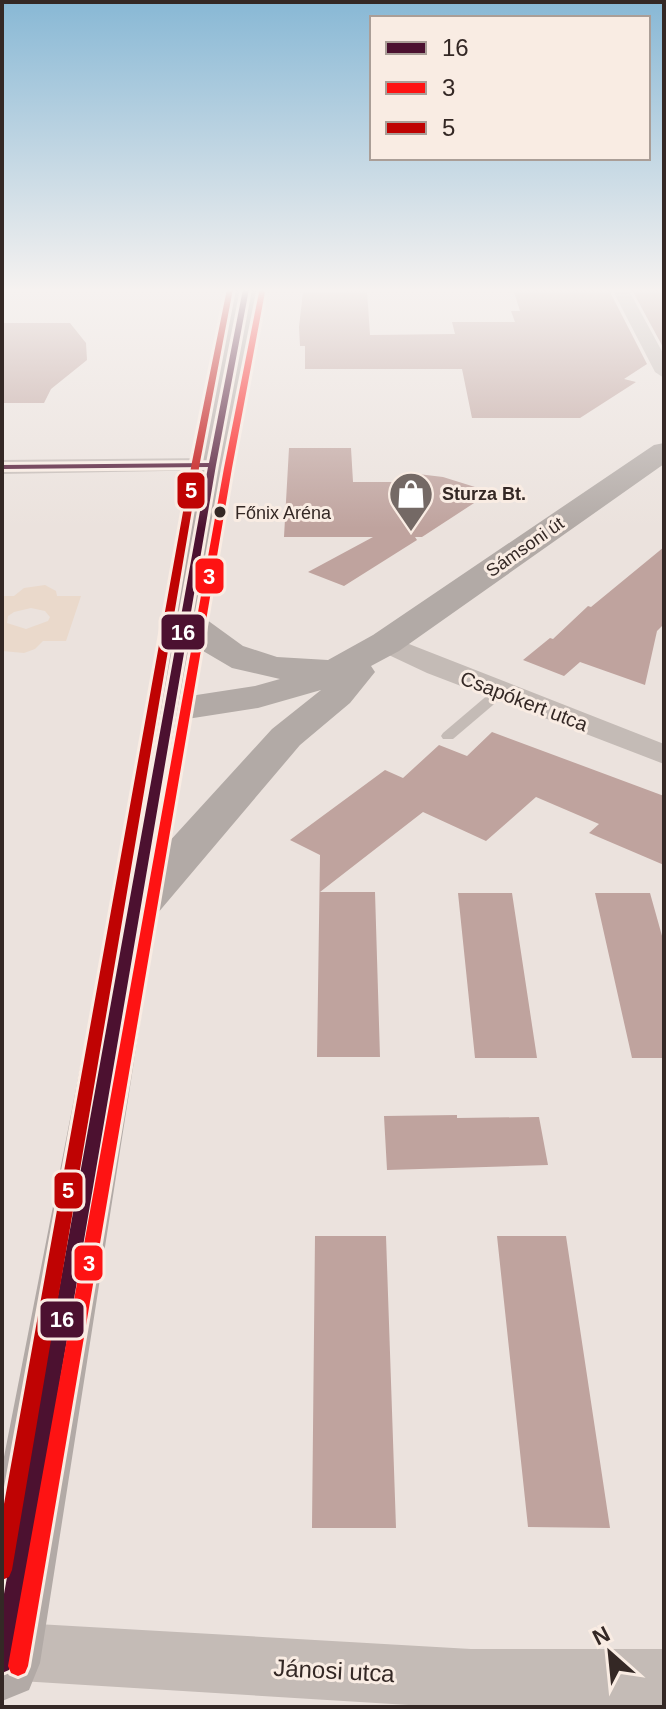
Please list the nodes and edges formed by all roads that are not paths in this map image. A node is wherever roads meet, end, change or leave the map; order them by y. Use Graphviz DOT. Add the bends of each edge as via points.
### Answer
graph roads {
  1 [pos="231,369"];
  2 [pos="664,451"];
  3 [pos="212,465"];
  4 [pos="2,467"];
  5 [pos="186,620"];
  6 [pos="365,658"];
  7 [pos="501,691"];
  8 [pos="170,718"];
  9 [pos="448,736"];
  10 [pos="664,755"];
  11 [pos="135,909"];
  12 [pos="3,1657"];
  13 [pos="664,1679"];
  14 [pos="472,1693"];
  1 -- 3 [label="main road"];
  2 -- 6 [label="main road, Sámsoni út"];
  3 -- 4 [label="street"];
  3 -- 5 [label="main road"];
  5 -- 6 [label="main road" via="221,651 250,664 287,669"];
  5 -- 8 [label="main road"];
  6 -- 7 [label="street, Csapókert utca"];
  6 -- 8 [label="main road, Sámsoni út" via="315,700 266,724 210,729"];
  6 -- 11 [label="main road" via="337,695 286,737"];
  7 -- 9 [label="lane"];
  7 -- 10 [label="street, Csapókert utca"];
  8 -- 11 [label="main road"];
  11 -- 12 [label="main road"];
  12 -- 14 [label="street, Jánosi utca"];
  13 -- 14 [label="street, Jánosi utca"];
}
